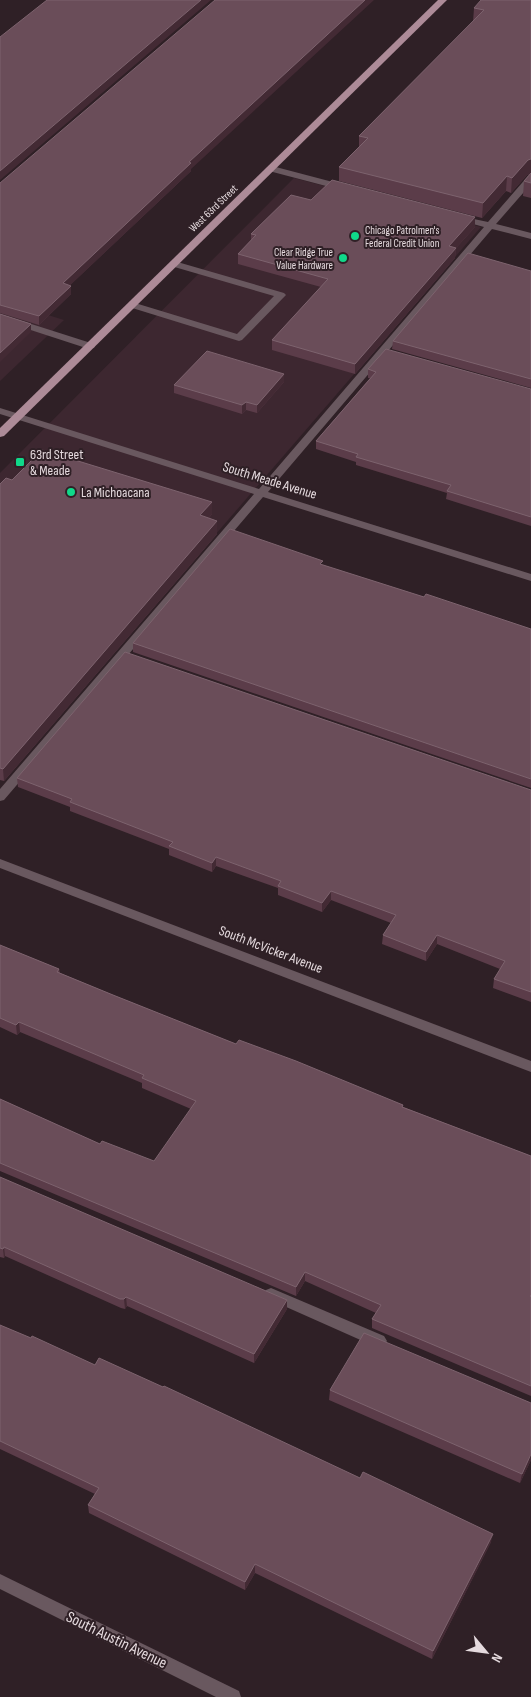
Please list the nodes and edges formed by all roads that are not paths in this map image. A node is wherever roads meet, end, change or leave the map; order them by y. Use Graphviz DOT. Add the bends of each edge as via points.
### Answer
graph roads {
  1 [pos="443,0"];
  2 [pos="272,169"];
  3 [pos="531,178"];
  4 [pos="359,191"];
  5 [pos="452,216"];
  6 [pos="490,226"];
  7 [pos="531,236"];
  8 [pos="174,264"];
  9 [pos="132,305"];
  10 [pos="0,317"];
  11 [pos="90,346"];
  12 [pos="0,411"];
  13 [pos="18,417"];
  14 [pos="0,434"];
  15 [pos="260,493"];
  16 [pos="531,578"];
  17 [pos="0,797"];
  18 [pos="0,863"];
  19 [pos="531,1067"];
  20 [pos="256,1288"];
  21 [pos="394,1347"];
  22 [pos="0,1581"];
  23 [pos="233,1697"];
  1 -- 2 [label="main road, West 63rd Street"];
  2 -- 4 [label="street"];
  2 -- 8 [label="main road, West 63rd Street"];
  3 -- 6 [label="street"];
  5 -- 6 [label="street"];
  6 -- 7 [label="street"];
  6 -- 15 [label="street" via="387,352"];
  8 -- 9 [label="main road, West 63rd Street"];
  8 -- 9 [label="street" via="281,295 239,338"];
  9 -- 11 [label="main road, West 63rd Street"];
  10 -- 11 [label="street"];
  11 -- 13 [label="main road, West 63rd Street"];
  12 -- 13 [label="street, South Meade Avenue"];
  13 -- 14 [label="main road, West 63rd Street"];
  13 -- 15 [label="street, South Meade Avenue"];
  15 -- 16 [label="street, South Meade Avenue"];
  15 -- 17 [label="street" via="127,655"];
  18 -- 19 [label="street, South McVicker Avenue"];
  20 -- 21 [label="street"];
  22 -- 23 [label="street, South Austin Avenue"];
}
